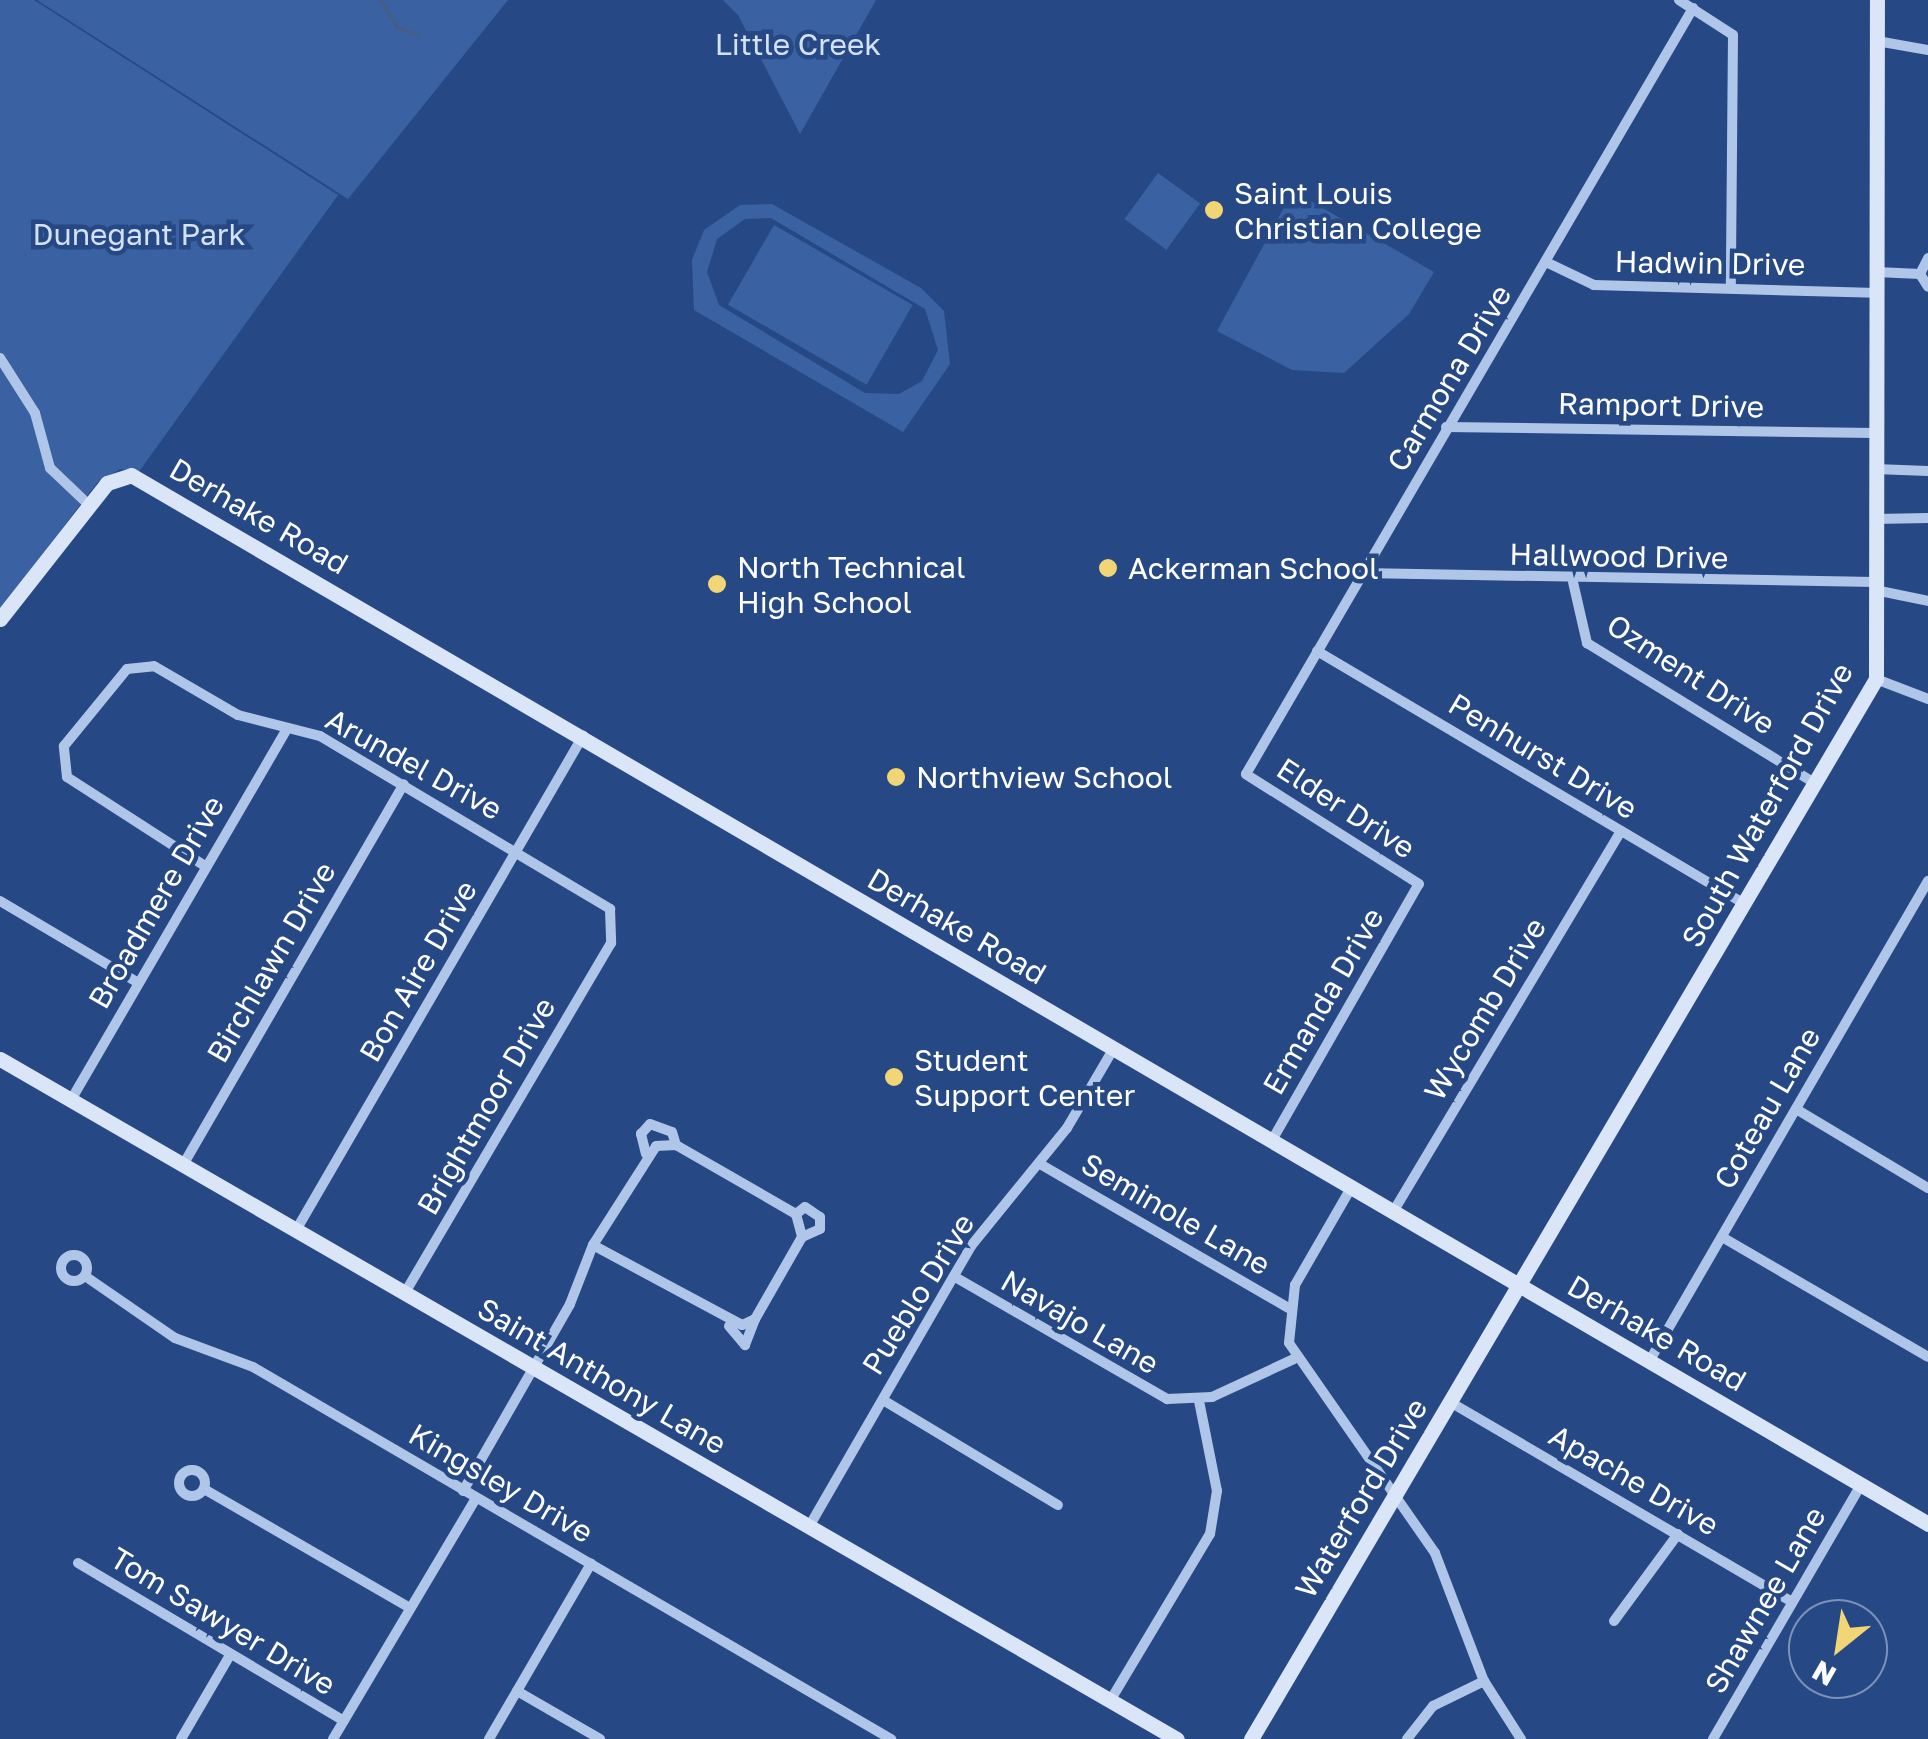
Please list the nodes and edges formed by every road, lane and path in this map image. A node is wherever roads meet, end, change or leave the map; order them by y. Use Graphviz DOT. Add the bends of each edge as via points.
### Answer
graph roads {
  1 [pos="1679,0"];
  2 [pos="1878,0"];
  3 [pos="1692,8"];
  4 [pos="1877,41"];
  5 [pos="1928,50"];
  6 [pos="1928,258"];
  7 [pos="1548,262"];
  8 [pos="1876,272"];
  9 [pos="1920,274"];
  10 [pos="1731,286"];
  11 [pos="1928,287"];
  12 [pos="1876,293"];
  13 [pos="0,358"];
  14 [pos="1446,427"];
  15 [pos="1875,432"];
  16 [pos="1875,469"];
  17 [pos="1928,471"];
  18 [pos="88,504"];
  19 [pos="1928,518"];
  20 [pos="1875,519"];
  21 [pos="1362,572"];
  22 [pos="1573,582"];
  23 [pos="1876,586"];
  24 [pos="1928,600"];
  25 [pos="0,619"];
  26 [pos="1316,651"];
  27 [pos="1876,679"];
  28 [pos="1928,699"];
  29 [pos="286,730"];
  30 [pos="582,736"];
  31 [pos="1246,774"];
  32 [pos="404,784"];
  33 [pos="1815,784"];
  34 [pos="1621,832"];
  35 [pos="518,850"];
  36 [pos="205,866"];
  37 [pos="1928,882"];
  38 [pos="1419,884"];
  39 [pos="0,901"];
  40 [pos="1744,904"];
  41 [pos="611,942"];
  42 [pos="137,982"];
  43 [pos="1114,1048"];
  44 [pos="0,1059"];
  45 [pos="71,1100"];
  46 [pos="1796,1108"];
  47 [pos="1271,1142"];
  48 [pos="676,1146"];
  49 [pos="646,1154"];
  50 [pos="1040,1164"];
  51 [pos="182,1166"];
  52 [pos="1351,1188"];
  53 [pos="1928,1188"];
  54 [pos="1392,1212"];
  55 [pos="796,1214"];
  56 [pos="295,1232"];
  57 [pos="802,1236"];
  58 [pos="1722,1237"];
  59 [pos="593,1245"];
  60 [pos="84,1276"];
  61 [pos="955,1277"];
  62 [pos="1521,1286"];
  63 [pos="404,1295"];
  64 [pos="1288,1308"];
  65 [pos="755,1319"];
  66 [pos="729,1326"];
  67 [pos="1928,1357"];
  68 [pos="1294,1359"];
  69 [pos="1650,1360"];
  70 [pos="534,1369"];
  71 [pos="883,1400"];
  72 [pos="1199,1401"];
  73 [pos="1450,1402"];
  74 [pos="1861,1485"];
  75 [pos="204,1489"];
  76 [pos="463,1490"];
  77 [pos="1392,1497"];
  78 [pos="476,1498"];
  79 [pos="1058,1505"];
  80 [pos="1928,1524"];
  81 [pos="810,1525"];
  82 [pos="1678,1534"];
  83 [pos="78,1564"];
  84 [pos="591,1564"];
  85 [pos="1794,1599"];
  86 [pos="1788,1600"];
  87 [pos="410,1608"];
  88 [pos="1788,1609"];
  89 [pos="1614,1621"];
  90 [pos="230,1655"];
  91 [pos="1484,1681"];
  92 [pos="517,1691"];
  93 [pos="1110,1700"];
  94 [pos="344,1721"];
  95 [pos="877,1736"];
  96 [pos="182,1739"];
  97 [pos="333,1739"];
  98 [pos="489,1739"];
  99 [pos="600,1739"];
  100 [pos="891,1739"];
  101 [pos="1177,1739"];
  102 [pos="1252,1739"];
  103 [pos="1407,1739"];
  104 [pos="1520,1739"];
  105 [pos="1713,1739"];
  1 -- 3 [label="street"];
  2 -- 4 [label="street, South Waterford Drive"];
  3 -- 7 [label="street, Carmona Drive"];
  3 -- 10 [label="street" via="1733,35"];
  4 -- 5 [label="street"];
  4 -- 8 [label="street, South Waterford Drive"];
  6 -- 9 [label="street"];
  7 -- 10 [label="street, Hadwin Drive" via="1594,285"];
  7 -- 14 [label="street, Carmona Drive"];
  8 -- 9 [label="street"];
  8 -- 12 [label="street, South Waterford Drive"];
  9 -- 11 [label="street"];
  10 -- 12 [label="street, Hadwin Drive"];
  12 -- 15 [label="street, South Waterford Drive"];
  13 -- 18 [label="street" via="35,413 50,468"];
  14 -- 15 [label="street, Ramport Drive"];
  14 -- 21 [label="street, Carmona Drive"];
  15 -- 16 [label="street, South Waterford Drive"];
  16 -- 17 [label="street"];
  16 -- 20 [label="street, South Waterford Drive"];
  18 -- 25 [label="street, Derhake Road"];
  18 -- 30 [label="street, Derhake Road" via="107,483 131,475"];
  19 -- 20 [label="street"];
  20 -- 23 [label="street, South Waterford Drive"];
  21 -- 22 [label="street, Hallwood Drive"];
  21 -- 26 [label="street, Carmona Drive"];
  22 -- 23 [label="street, Hallwood Drive"];
  22 -- 33 [label="street, Ozment Drive" via="1586,643"];
  23 -- 24 [label="street, Hallwood Drive"];
  23 -- 27 [label="street, South Waterford Drive"];
  26 -- 31 [label="street, Carmona Drive"];
  26 -- 34 [label="street, Penhurst Drive"];
  27 -- 28 [label="street"];
  27 -- 33 [label="street, South Waterford Drive"];
  29 -- 32 [label="street, Arundel Drive" via="320,736"];
  29 -- 36 [label="street, Broadmere Drive"];
  29 -- 36 [label="street, Arundel Drive" via="238,715 154,666 114,680 61,763 75,790"];
  30 -- 35 [label="street, Bon Aire Drive"];
  30 -- 43 [label="street, Derhake Road"];
  31 -- 38 [label="street, Elder Drive"];
  32 -- 35 [label="street, Arundel Drive"];
  32 -- 51 [label="street, Birchlawn Drive"];
  33 -- 40 [label="street, South Waterford Drive"];
  34 -- 40 [label="street, Penhurst Drive"];
  34 -- 54 [label="street, Wycomb Drive"];
  35 -- 41 [label="street, Arundel Drive" via="610,909"];
  35 -- 56 [label="street, Bon Aire Drive"];
  36 -- 42 [label="street, Broadmere Drive"];
  37 -- 46 [label="street, Coteau Lane"];
  38 -- 47 [label="street, Ermanda Drive"];
  39 -- 42 [label="street"];
  40 -- 62 [label="street, South Waterford Drive"];
  41 -- 63 [label="street, Brightmoor Drive"];
  42 -- 45 [label="street, Broadmere Drive"];
  43 -- 47 [label="street, Derhake Road"];
  43 -- 50 [label="street, Pueblo Drive"];
  44 -- 45 [label="street, Saint Anthony Lane"];
  45 -- 51 [label="street, Saint Anthony Lane"];
  46 -- 53 [label="street"];
  46 -- 58 [label="street, Coteau Lane"];
  47 -- 52 [label="street, Derhake Road"];
  48 -- 49 [label="street" via="656,1146"];
  48 -- 49 [label="street" via="672,1132 650,1124 641,1134"];
  48 -- 55 [label="street"];
  49 -- 59 [label="street"];
  50 -- 61 [label="street, Pueblo Drive"];
  50 -- 64 [label="street, Seminole Lane"];
  51 -- 56 [label="street, Saint Anthony Lane"];
  52 -- 54 [label="street, Derhake Road"];
  52 -- 64 [label="street"];
  54 -- 62 [label="street, Derhake Road"];
  55 -- 57 [label="street"];
  55 -- 57 [label="street" via="804,1207 820,1217 820,1229"];
  56 -- 63 [label="street, Saint Anthony Lane"];
  57 -- 65 [label="street"];
  58 -- 67 [label="street"];
  58 -- 69 [label="street, Coteau Lane"];
  59 -- 66 [label="street"];
  59 -- 70 [label="street"];
  60 -- 76 [label="street, Kingsley Drive" via="175,1338 253,1367"];
  61 -- 71 [label="street, Pueblo Drive"];
  61 -- 72 [label="street, Navajo Lane" via="1152,1393"];
  62 -- 69 [label="street, Derhake Road"];
  62 -- 73 [label="street, Waterford Drive"];
  63 -- 70 [label="street, Saint Anthony Lane"];
  64 -- 68 [label="street"];
  65 -- 66 [label="street"];
  65 -- 66 [label="street" via="745,1345"];
  68 -- 72 [label="street"];
  68 -- 77 [label="street"];
  69 -- 74 [label="street, Derhake Road"];
  70 -- 76 [label="street"];
  70 -- 81 [label="street, Saint Anthony Lane"];
  71 -- 79 [label="street"];
  71 -- 81 [label="street, Pueblo Drive"];
  72 -- 93 [label="street" via="1217,1492 1210,1534"];
  73 -- 77 [label="street, Waterford Drive"];
  73 -- 82 [label="street, Apache Drive"];
  74 -- 80 [label="street, Derhake Road"];
  74 -- 85 [label="street, Shawnee Lane"];
  75 -- 87 [label="street"];
  76 -- 78 [label="street, Kingsley Drive"];
  77 -- 91 [label="street" via="1434,1553"];
  77 -- 102 [label="street, Waterford Drive"];
  78 -- 84 [label="street, Kingsley Drive"];
  78 -- 87 [label="street"];
  81 -- 93 [label="street, Saint Anthony Lane"];
  82 -- 86 [label="street, Apache Drive"];
  82 -- 89 [label="street"];
  83 -- 90 [label="street, Tom Sawyer Drive"];
  84 -- 92 [label="street"];
  84 -- 95 [label="street, Kingsley Drive"];
  87 -- 94 [label="street"];
  88 -- 105 [label="street, Shawnee Lane"];
  90 -- 94 [label="street, Tom Sawyer Drive"];
  90 -- 96 [label="street"];
  91 -- 103 [label="street" via="1433,1706"];
  91 -- 104 [label="street"];
  92 -- 98 [label="street"];
  92 -- 99 [label="street"];
  93 -- 101 [label="street, Saint Anthony Lane"];
  94 -- 97 [label="street"];
  95 -- 100 [label="street, Kingsley Drive"];
}
